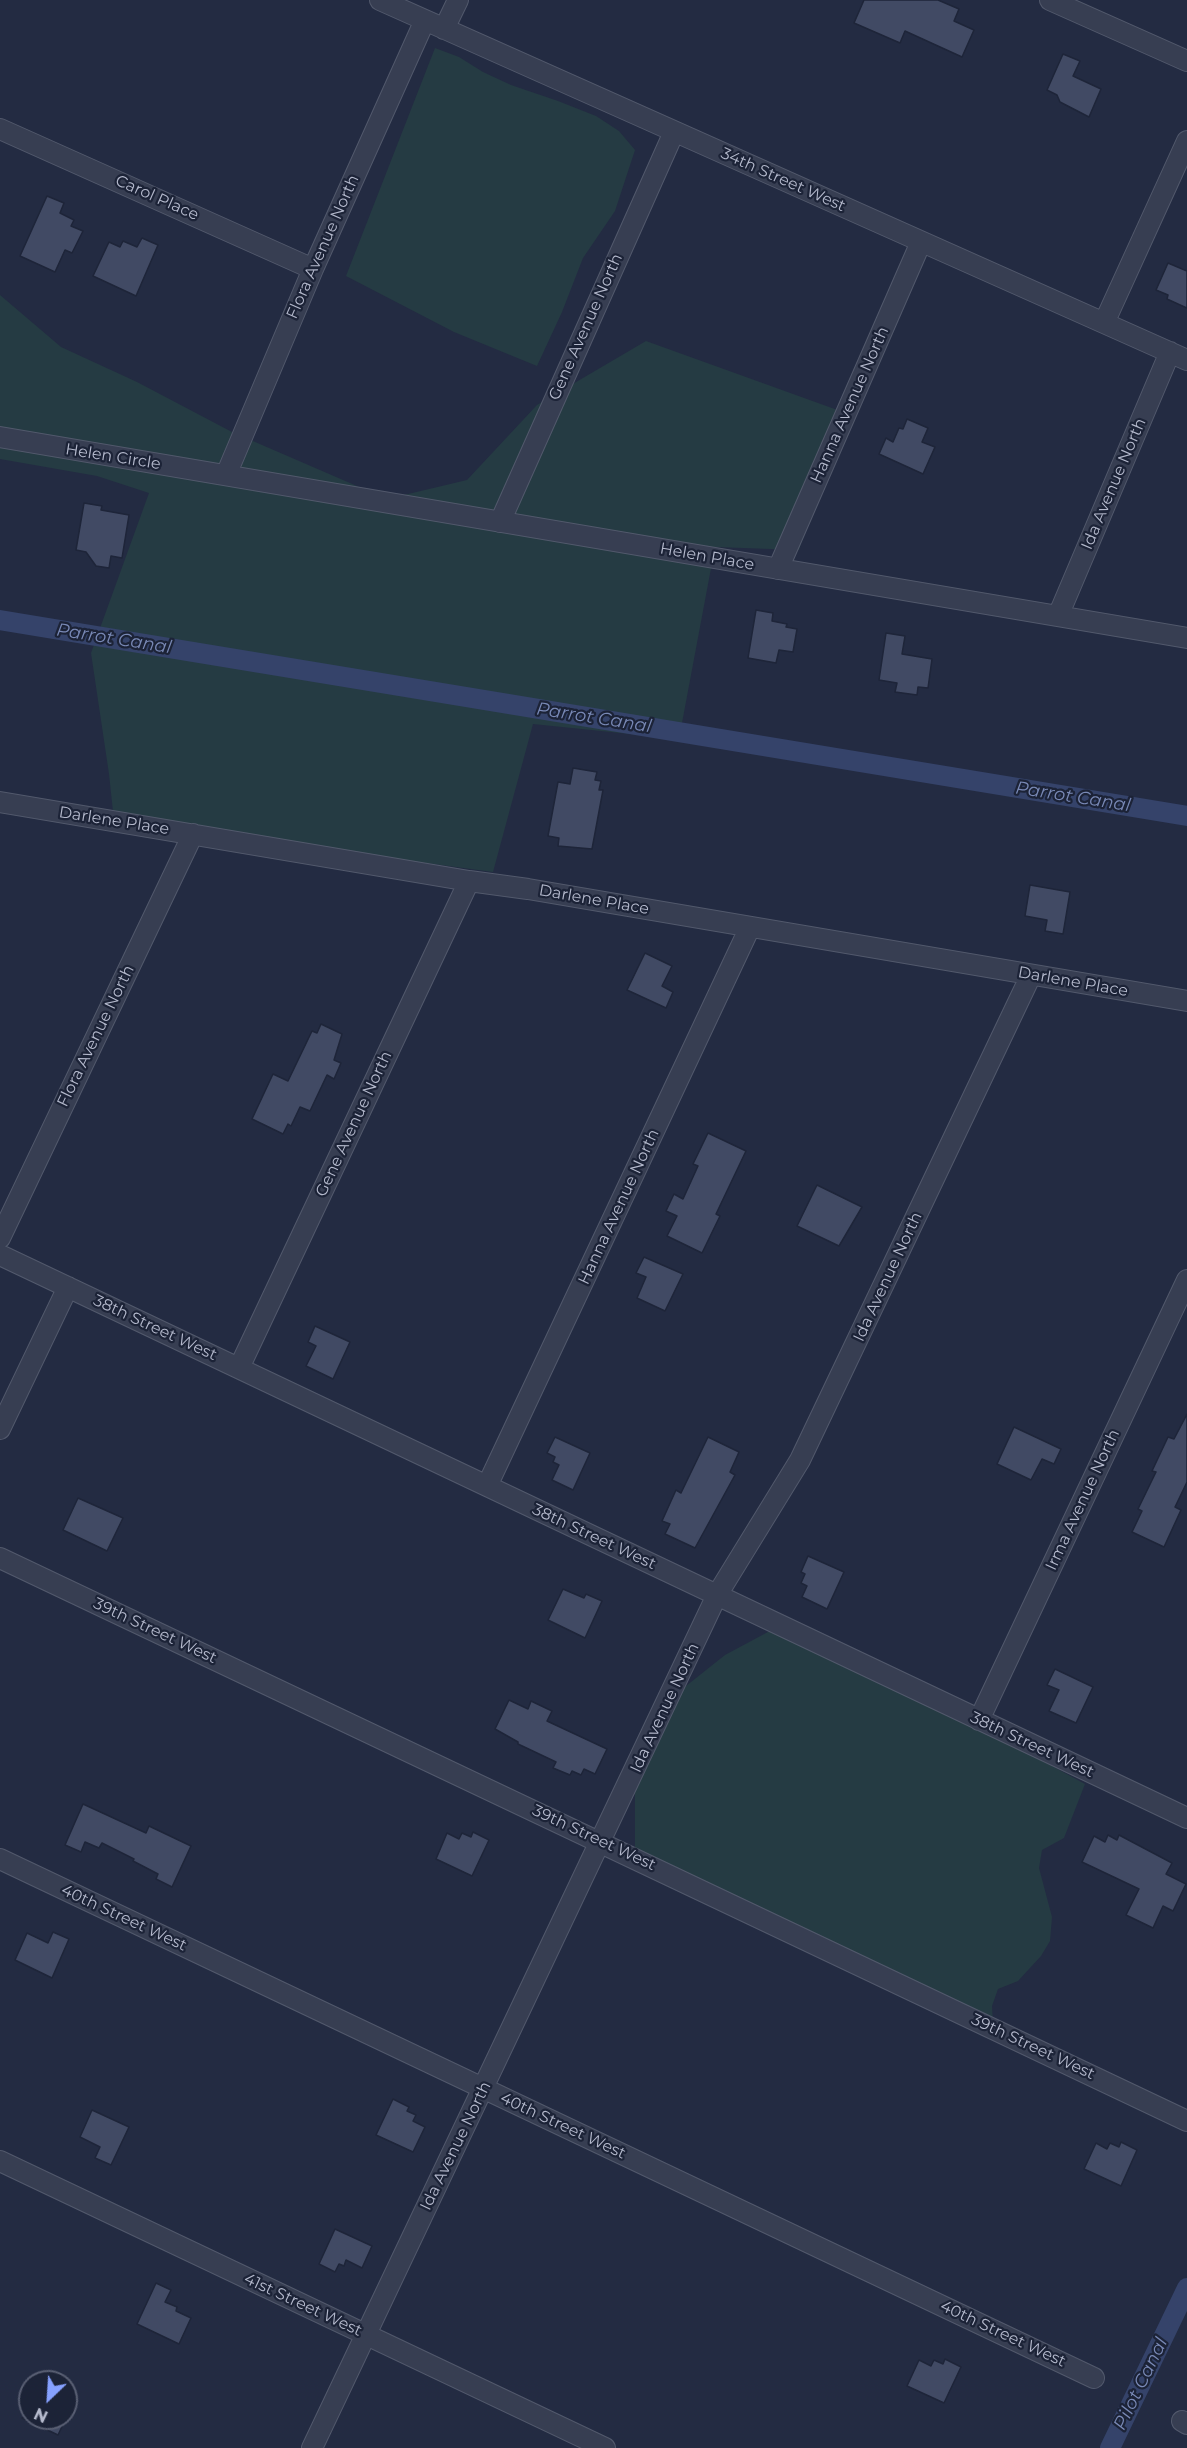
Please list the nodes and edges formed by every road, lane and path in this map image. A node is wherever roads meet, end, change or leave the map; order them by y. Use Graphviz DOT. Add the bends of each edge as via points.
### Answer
graph roads {
  1 [pos="380,0"];
  2 [pos="458,0"];
  3 [pos="1050,0"];
  4 [pos="425,20"];
  5 [pos="444,29"];
  6 [pos="1187,61"];
  7 [pos="0,129"];
  8 [pos="674,132"];
  9 [pos="1187,141"];
  10 [pos="921,242"];
  11 [pos="313,269"];
  12 [pos="1104,323"];
  13 [pos="1178,356"];
  14 [pos="0,437"];
  15 [pos="226,475"];
  16 [pos="500,522"];
  17 [pos="778,569"];
  18 [pos="1058,616"];
  19 [pos="1187,638"];
  20 [pos="0,802"];
  21 [pos="193,834"];
  22 [pos="469,881"];
  23 [pos="750,927"];
  24 [pos="1031,975"];
  25 [pos="1187,1001"];
  26 [pos="0,1238"];
  27 [pos="0,1255"];
  28 [pos="1187,1280"];
  29 [pos="68,1287"];
  30 [pos="239,1368"];
  31 [pos="0,1429"];
  32 [pos="487,1486"];
  33 [pos="0,1558"];
  34 [pos="717,1595"];
  35 [pos="979,1720"];
  36 [pos="1187,1818"];
  37 [pos="602,1841"];
  38 [pos="0,1859"];
  39 [pos="484,2088"];
  40 [pos="1187,2121"];
  41 [pos="0,2161"];
  42 [pos="366,2335"];
  43 [pos="1094,2378"];
  44 [pos="312,2448"];
  45 [pos="605,2448"];
  1 -- 4 [label="street, 34th Street West"];
  2 -- 5 [label="street"];
  3 -- 6 [label="street"];
  4 -- 5 [label="street, 34th Street West"];
  4 -- 11 [label="street, Flora Avenue North"];
  5 -- 8 [label="street, 34th Street West"];
  7 -- 11 [label="street, Carol Place"];
  8 -- 10 [label="street, 34th Street West"];
  8 -- 16 [label="street, Gene Avenue North"];
  9 -- 12 [label="street"];
  10 -- 12 [label="street, 34th Street West"];
  10 -- 17 [label="street, Hanna Avenue North"];
  11 -- 15 [label="street, Flora Avenue North"];
  12 -- 13 [label="street, 34th Street West"];
  13 -- 18 [label="street, Ida Avenue North"];
  14 -- 15 [label="street, Helen Circle"];
  15 -- 16 [label="street, Helen Place"];
  16 -- 17 [label="street, Helen Place"];
  17 -- 18 [label="street, Helen Place"];
  18 -- 19 [label="street, Helen Place"];
  20 -- 21 [label="street, Darlene Place"];
  21 -- 22 [label="street, Darlene Place"];
  21 -- 26 [label="street, Flora Avenue North"];
  22 -- 23 [label="street, Darlene Place"];
  22 -- 30 [label="street, Gene Avenue North"];
  23 -- 24 [label="street, Darlene Place"];
  23 -- 32 [label="street, Hanna Avenue North"];
  24 -- 25 [label="street, Darlene Place"];
  24 -- 34 [label="street, Ida Avenue North" via="800,1460"];
  27 -- 29 [label="street, 38th Street West"];
  28 -- 35 [label="street, Irma Avenue North"];
  29 -- 30 [label="street, 38th Street West"];
  29 -- 31 [label="street"];
  30 -- 32 [label="street, 38th Street West"];
  32 -- 34 [label="street, 38th Street West"];
  33 -- 37 [label="street, 39th Street West"];
  34 -- 35 [label="street, 38th Street West"];
  34 -- 37 [label="street, Ida Avenue North"];
  35 -- 36 [label="street, 38th Street West"];
  37 -- 39 [label="street, Ida Avenue North"];
  37 -- 40 [label="street, 39th Street West"];
  38 -- 39 [label="street, 40th Street West"];
  39 -- 42 [label="street, Ida Avenue North"];
  39 -- 43 [label="street, 40th Street West"];
  41 -- 42 [label="street, 41st Street West"];
  42 -- 44 [label="street, Ida Avenue North"];
  42 -- 45 [label="street, 41st Street West"];
}
